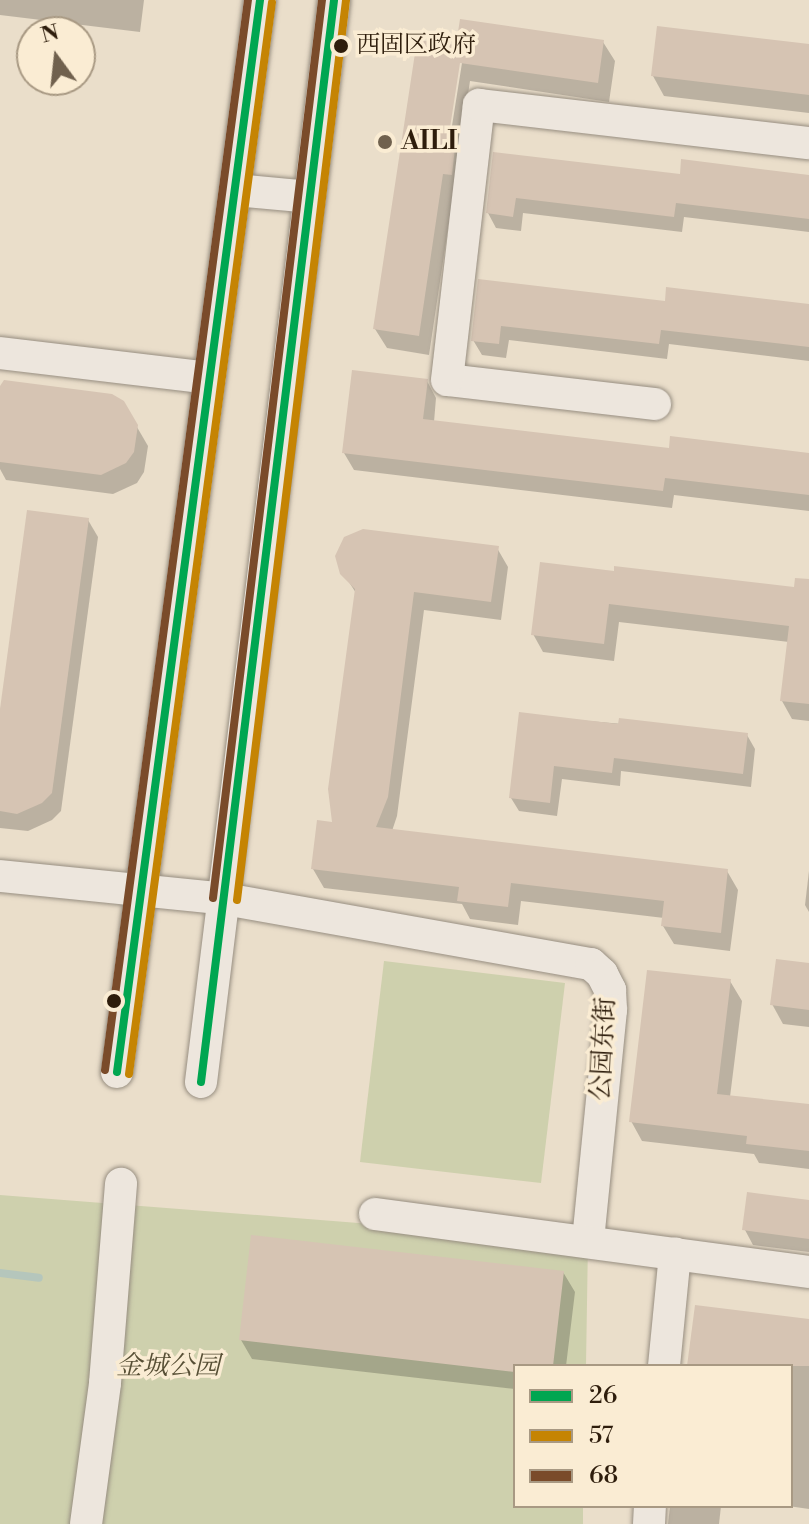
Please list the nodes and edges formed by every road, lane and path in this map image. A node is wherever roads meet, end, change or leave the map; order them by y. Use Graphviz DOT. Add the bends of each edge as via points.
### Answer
graph roads {
  1 [pos="260,0"];
  2 [pos="334,0"];
  3 [pos="809,143"];
  4 [pos="235,190"];
  5 [pos="310,197"];
  6 [pos="0,353"];
  7 [pos="210,378"];
  8 [pos="655,404"];
  9 [pos="0,876"];
  10 [pos="142,888"];
  11 [pos="225,899"];
  12 [pos="117,1072"];
  13 [pos="201,1082"];
  14 [pos="121,1184"];
  15 [pos="375,1214"];
  16 [pos="588,1241"];
  17 [pos="675,1254"];
  18 [pos="809,1272"];
  19 [pos="664,1364"];
  20 [pos="86,1524"];
  1 -- 4 [label="street"];
  2 -- 5 [label="street"];
  3 -- 8 [label="street" via="479,105 447,380"];
  4 -- 5 [label="street"];
  4 -- 7 [label="street"];
  5 -- 11 [label="street"];
  6 -- 7 [label="street"];
  7 -- 10 [label="street"];
  9 -- 10 [label="street"];
  10 -- 11 [label="street"];
  10 -- 12 [label="street"];
  11 -- 13 [label="street"];
  11 -- 16 [label="street, 公园东街" via="561,957 591,964 602,974 611,1010"];
  14 -- 20 [label="street" via="105,1383"];
  15 -- 16 [label="street"];
  16 -- 17 [label="street"];
  17 -- 18 [label="street"];
  17 -- 19 [label="street"];
}
